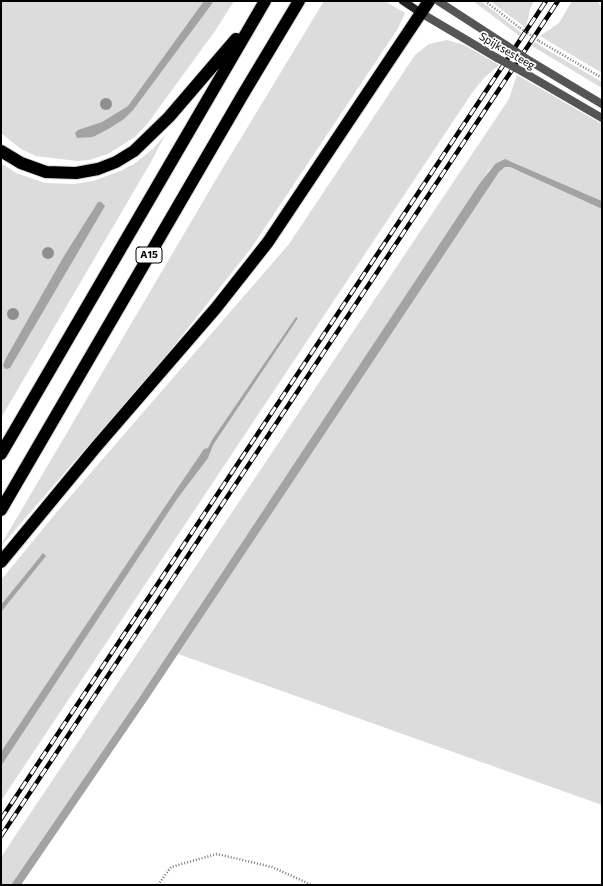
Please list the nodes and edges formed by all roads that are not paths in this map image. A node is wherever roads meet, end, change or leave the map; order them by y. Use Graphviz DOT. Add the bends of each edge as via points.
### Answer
graph roads {
  1 [pos="265,1"];
  2 [pos="299,1"];
  3 [pos="402,1"];
  4 [pos="429,1"];
  5 [pos="438,1"];
  6 [pos="421,13"];
  7 [pos="256,15"];
  8 [pos="602,104"];
  9 [pos="602,118"];
  10 [pos="1,152"];
  11 [pos="1,454"];
  12 [pos="1,510"];
  13 [pos="1,562"];
  1 -- 7 [label="highway, A15"];
  2 -- 12 [label="highway, A15"];
  3 -- 6 [label="main road, Spijksesteeg"];
  4 -- 6 [label="highway"];
  5 -- 8 [label="street, Spijksesteeg, bridge"];
  6 -- 9 [label="street, Spijksesteeg, bridge"];
  6 -- 13 [label="highway" via="268,242 216,308"];
  7 -- 10 [label="highway, A15" via="169,118 134,151 116,162 76,173 46,172 20,163"];
  7 -- 11 [label="highway, A15"];
}
